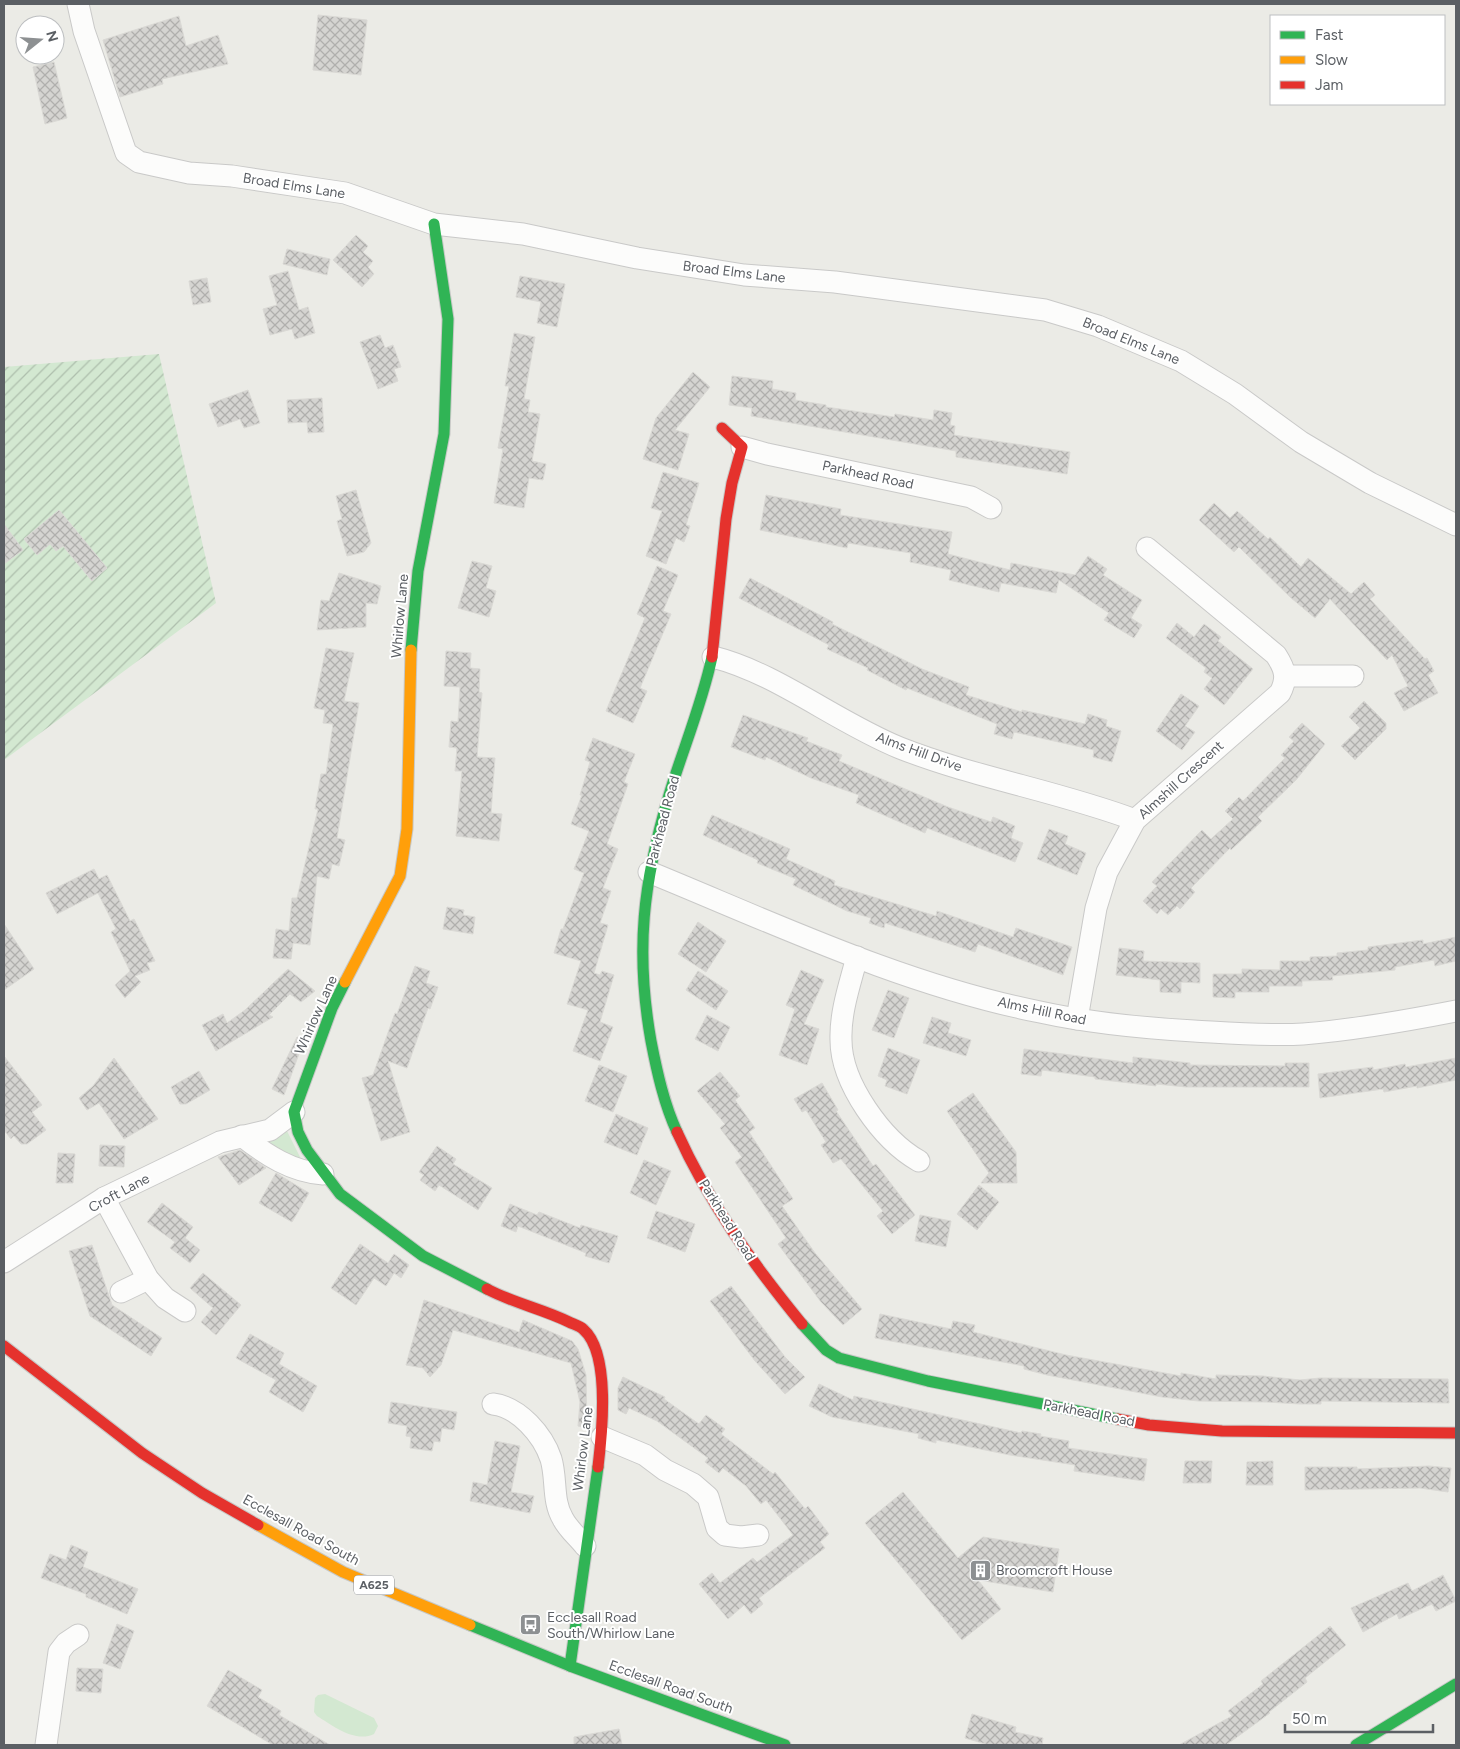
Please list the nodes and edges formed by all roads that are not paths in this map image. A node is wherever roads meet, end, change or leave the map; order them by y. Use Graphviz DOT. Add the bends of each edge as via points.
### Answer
graph roads {
  1 [pos="78,4"];
  2 [pos="434,224"];
  3 [pos="722,428"];
  4 [pos="742,447"];
  5 [pos="991,508"];
  6 [pos="1456,525"];
  7 [pos="1148,548"];
  8 [pos="713,657"];
  9 [pos="1286,676"];
  10 [pos="1353,676"];
  11 [pos="1135,820"];
  12 [pos="649,872"];
  13 [pos="856,957"];
  14 [pos="1456,1011"];
  15 [pos="1077,1019"];
  16 [pos="294,1112"];
  17 [pos="242,1136"];
  18 [pos="919,1161"];
  19 [pos="323,1174"];
  20 [pos="104,1198"];
  21 [pos="4,1262"];
  22 [pos="148,1279"];
  23 [pos="121,1292"];
  24 [pos="185,1311"];
  25 [pos="4,1346"];
  26 [pos="493,1404"];
  27 [pos="1456,1433"];
  28 [pos="602,1437"];
  29 [pos="758,1535"];
  30 [pos="585,1546"];
  31 [pos="78,1635"];
  32 [pos="570,1666"];
  33 [pos="1456,1684"];
  34 [pos="46,1745"];
  35 [pos="786,1745"];
  36 [pos="1356,1745"];
  1 -- 2 [label="street, Broad Elms Lane" via="84,31 126,153 138,162 189,173 345,193"];
  2 -- 6 [label="street, Broad Elms Lane" via="523,234 637,258 744,275 835,282 1045,310 1089,323 1181,361 1370,483"];
  2 -- 16 [label="street, Whirlow Lane" via="448,319 444,434 418,571 411,627 407,829 400,876 332,1008"];
  3 -- 4 [label="street"];
  4 -- 5 [label="street, Parkhead Road" via="971,497"];
  4 -- 8 [label="street, Parkhead Road" via="728,503"];
  7 -- 9 [label="street" via="1276,655"];
  8 -- 11 [label="street, Alms Hill Drive" via="739,664 852,726 901,748 963,769 1100,806"];
  8 -- 12 [label="street, Parkhead Road"];
  9 -- 10 [label="street"];
  9 -- 11 [label="street, Almshill Crescent" via="1280,693"];
  11 -- 15 [label="street, Almshill Crescent" via="1107,872 1096,908"];
  12 -- 13 [label="street, Alms Hill Road"];
  12 -- 27 [label="street, Parkhead Road" via="643,908 644,986 651,1045 664,1096 685,1149 741,1245 777,1294 826,1350 839,1358 928,1381 1149,1425 1222,1431"];
  13 -- 15 [label="street, Alms Hill Road" via="978,996"];
  13 -- 18 [label="street" via="842,1019 842,1056 865,1109 877,1126 904,1153"];
  14 -- 15 [label="street, Alms Hill Road" via="1373,1027 1301,1034 1158,1029"];
  16 -- 17 [label="street, Croft Lane" via="270,1130"];
  16 -- 19 [label="street, Whirlow Lane" via="298,1132"];
  17 -- 19 [label="street" via="266,1155 306,1172"];
  17 -- 20 [label="street, Croft Lane" via="220,1142"];
  19 -- 28 [label="street, Whirlow Lane" via="340,1194 423,1256 491,1291 583,1329 592,1342 601,1372 604,1397"];
  20 -- 21 [label="street, Croft Lane"];
  20 -- 22 [label="street"];
  22 -- 23 [label="street"];
  22 -- 24 [label="street" via="165,1298"];
  25 -- 32 [label="street, Ecclesall Road South / A625" via="142,1453 218,1502 343,1572"];
  26 -- 30 [label="street" via="502,1405 527,1421 541,1442 550,1459 556,1500 563,1519"];
  28 -- 29 [label="street" via="645,1455 665,1470 694,1484 708,1497 717,1528 725,1535"];
  28 -- 30 [label="street, Whirlow Lane"];
  30 -- 32 [label="street, Whirlow Lane"];
  31 -- 34 [label="street" via="58,1652"];
  32 -- 35 [label="street, Ecclesall Road South / A625"];
  33 -- 36 [label="street"];
}
